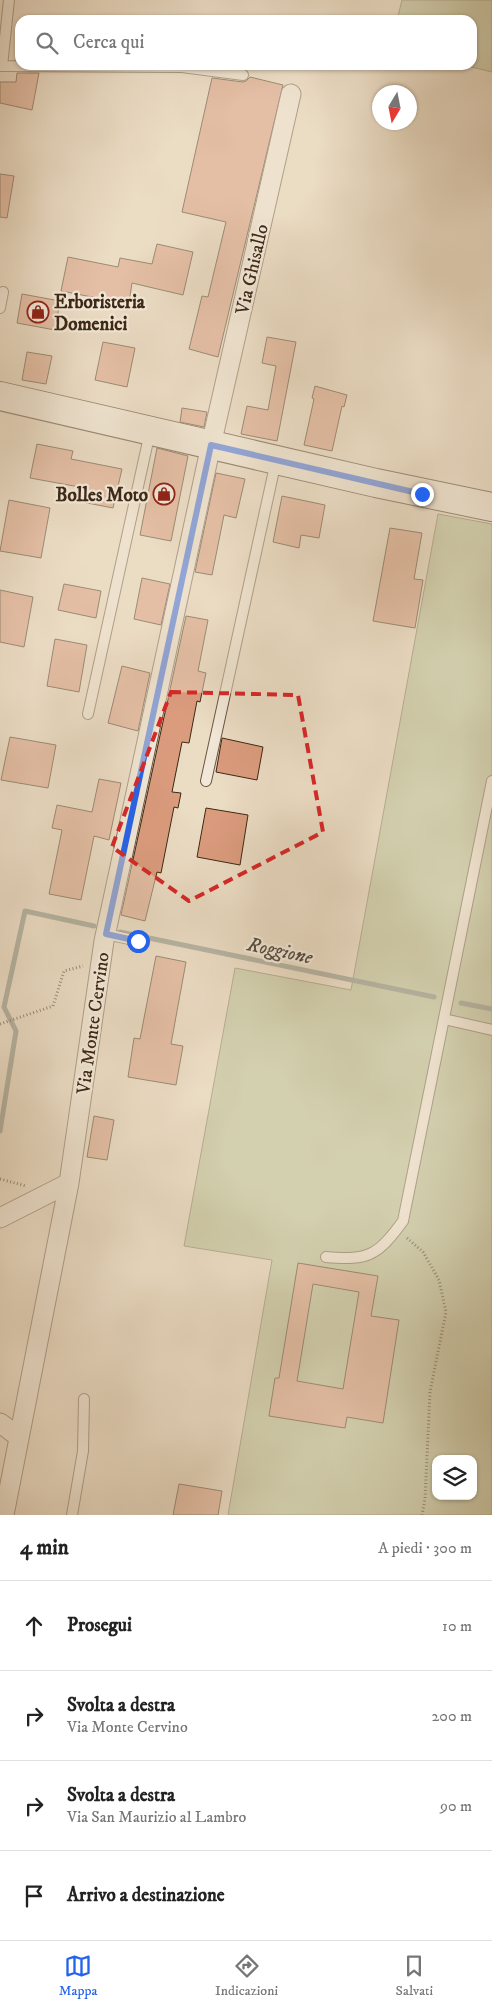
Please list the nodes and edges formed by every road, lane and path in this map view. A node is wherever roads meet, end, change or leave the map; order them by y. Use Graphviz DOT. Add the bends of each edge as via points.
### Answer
graph roads {
  1 [pos="9,0"];
  2 [pos="1,66"];
  3 [pos="15,66"];
  4 [pos="208,70"];
  5 [pos="243,74"];
  6 [pos="291,94"];
  7 [pos="3,292"];
  8 [pos="0,308"];
  9 [pos="0,396"];
  10 [pos="150,431"];
  11 [pos="211,445"];
  12 [pos="276,460"];
  13 [pos="492,507"];
  14 [pos="88,714"];
  15 [pos="206,781"];
  16 [pos="492,781"];
  17 [pos="106,934"];
  18 [pos="138,941"];
  19 [pos="93,964"];
  20 [pos="444,1019"];
  21 [pos="0,1024"];
  22 [pos="492,1030"];
  23 [pos="69,1183"];
  24 [pos="0,1218"];
  25 [pos="397,1229"];
  26 [pos="326,1257"];
  27 [pos="84,1399"];
  28 [pos="0,1423"];
  29 [pos="19,1437"];
  30 [pos="4,1515"];
  31 [pos="72,1515"];
  32 [pos="422,1515"];
  1 -- 2 [label="lane"];
  2 -- 3 [label="lane"];
  4 -- 5 [label="lane"];
  6 -- 11 [label="street, Via Ghisallo"];
  7 -- 8 [label="lane"];
  9 -- 10 [label="main road"];
  10 -- 11 [label="main road"];
  10 -- 14 [label="lane"];
  11 -- 12 [label="main road"];
  11 -- 17 [label="street, Via Monte Cervino"];
  12 -- 13 [label="main road"];
  12 -- 15 [label="lane"];
  16 -- 20 [label="lane"];
  17 -- 18 [label="lane"];
  17 -- 23 [label="street, Via Monte Cervino"];
  19 -- 21 [label="path" via="64,971 53,1006"];
  20 -- 22 [label="lane"];
  20 -- 25 [label="lane" via="403,1221"];
  23 -- 24 [label="street"];
  23 -- 29 [label="street, Via Monte Cervino"];
  25 -- 26 [label="lane" via="372,1255 347,1259"];
  25 -- 32 [label="path" via="423,1252 439,1280 446,1312 430,1392"];
  27 -- 31 [label="lane" via="83,1451"];
  28 -- 29 [label="street"];
  29 -- 30 [label="street, Via Monte Cervino"];
}
